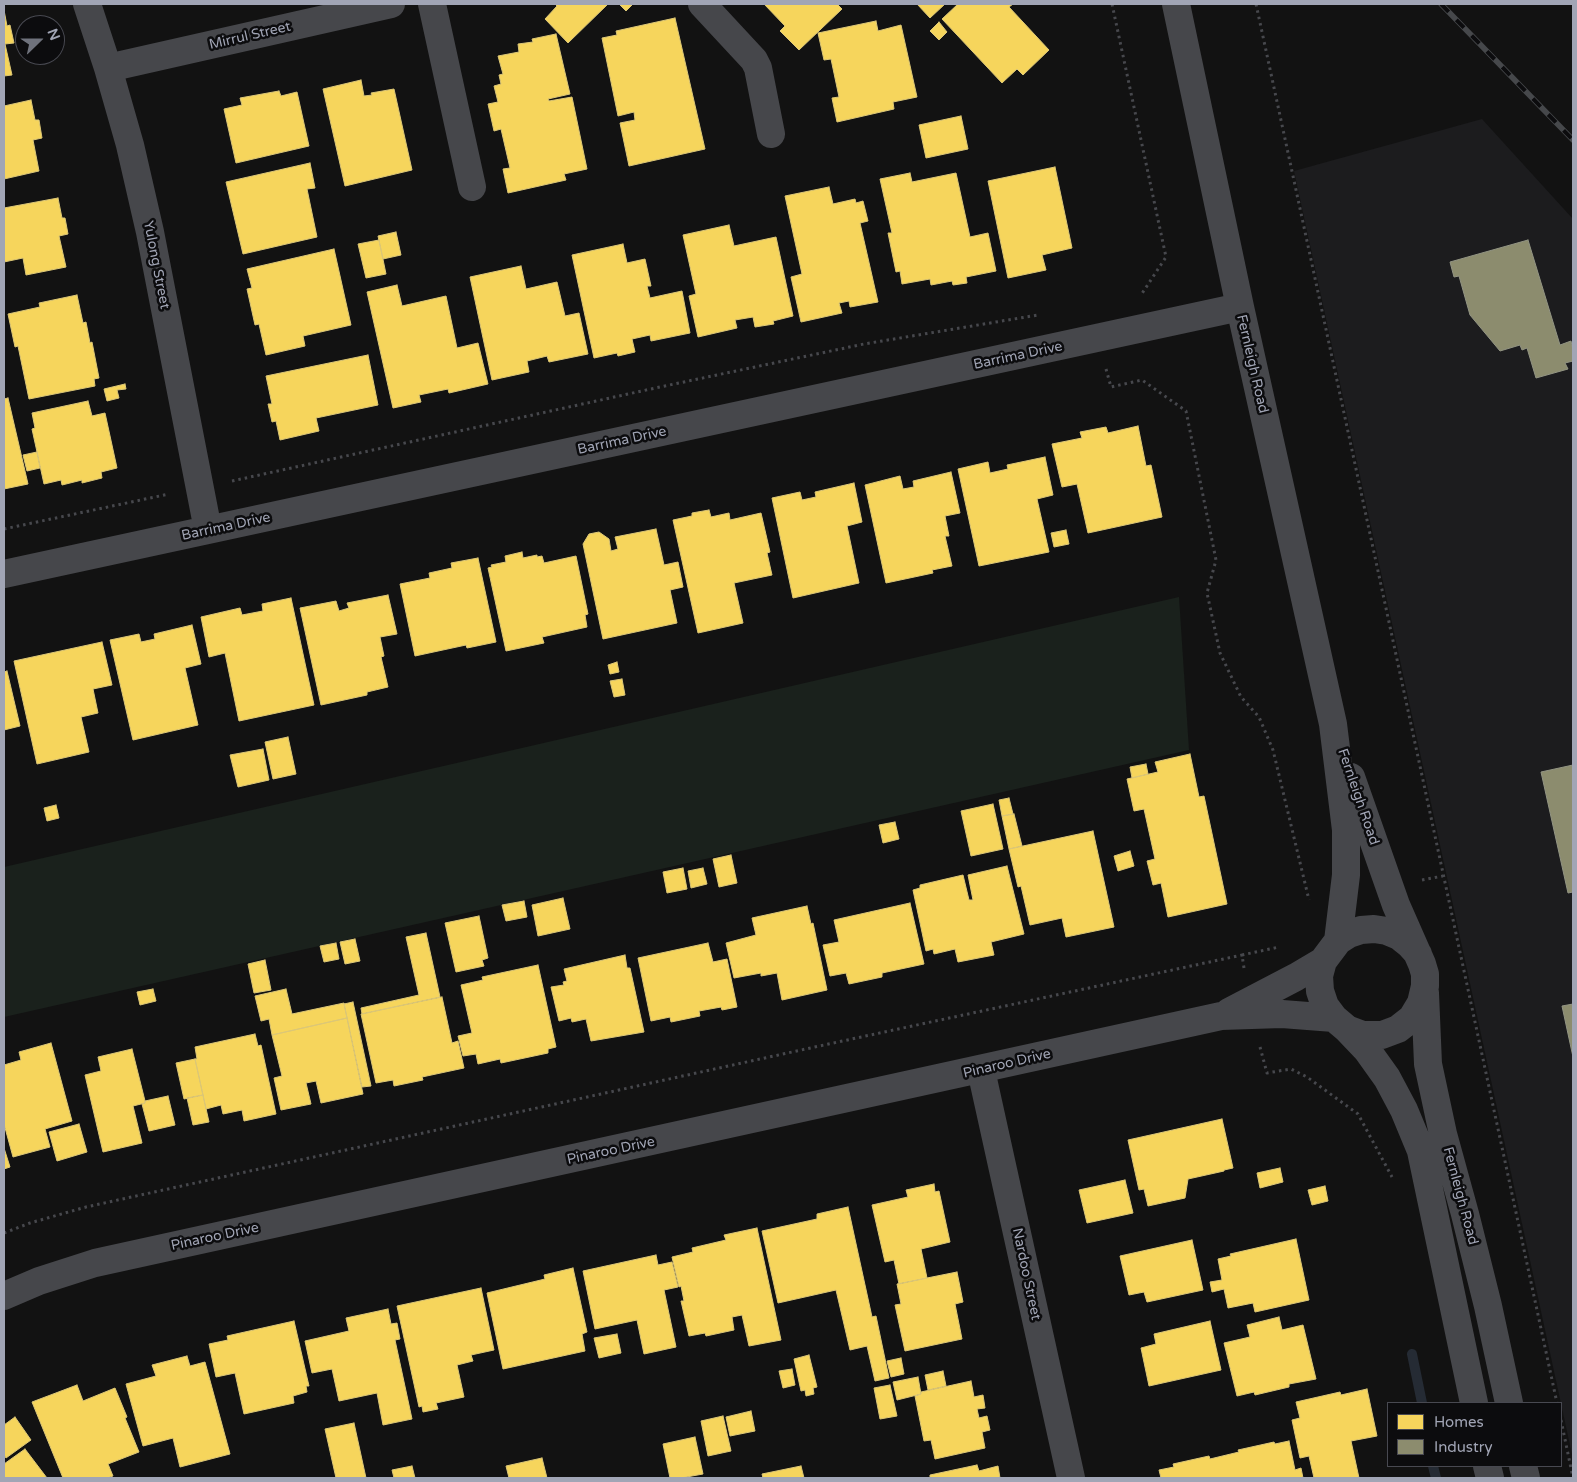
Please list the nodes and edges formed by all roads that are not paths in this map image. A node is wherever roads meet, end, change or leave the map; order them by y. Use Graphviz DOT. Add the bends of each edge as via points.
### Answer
graph roads {
  1 [pos="86,4"];
  2 [pos="391,4"];
  3 [pos="432,4"];
  4 [pos="702,4"];
  5 [pos="1176,4"];
  6 [pos="108,68"];
  7 [pos="771,134"];
  8 [pos="472,187"];
  9 [pos="1240,307"];
  10 [pos="208,530"];
  11 [pos="4,574"];
  12 [pos="1333,724"];
  13 [pos="1331,951"];
  14 [pos="1418,954"];
  15 [pos="1425,986"];
  16 [pos="1252,1008"];
  17 [pos="1340,1023"];
  18 [pos="981,1070"];
  19 [pos="4,1296"];
  20 [pos="1474,1402"];
  21 [pos="1509,1402"];
  22 [pos="1071,1478"];
  1 -- 6 [label="street, Yulong Street"];
  2 -- 6 [label="street, Mirrul Street"];
  3 -- 8 [label="street"];
  4 -- 7 [label="street" via="754,60"];
  5 -- 9 [label="street, Fernleigh Road"];
  6 -- 10 [label="street, Yulong Street" via="150,232"];
  9 -- 10 [label="street, Barrima Drive"];
  9 -- 12 [label="street, Fernleigh Road"];
  10 -- 11 [label="street, Barrima Drive"];
  12 -- 13 [label="street, Fernleigh Road" via="1346,830 1346,874"];
  12 -- 14 [label="street, Fernleigh Road" via="1380,864"];
  13 -- 14 [label="street" via="1349,934 1374,929 1398,936"];
  13 -- 16 [label="street, Pinaroo Drive"];
  13 -- 17 [label="street" via="1319,976 1320,991 1325,1006"];
  14 -- 15 [label="street" via="1425,974"];
  15 -- 17 [label="street" via="1421,1003 1412,1018 1398,1029 1382,1035 1363,1035"];
  15 -- 21 [label="street, Fernleigh Road" via="1428,1064"];
  16 -- 17 [label="street, Pinaroo Drive"];
  16 -- 18 [label="street, Pinaroo Drive"];
  17 -- 20 [label="street, Fernleigh Road" via="1367,1050 1387,1078 1421,1151"];
  18 -- 19 [label="street, Pinaroo Drive" via="94,1263"];
  18 -- 22 [label="street, Nardoo Street"];
}
